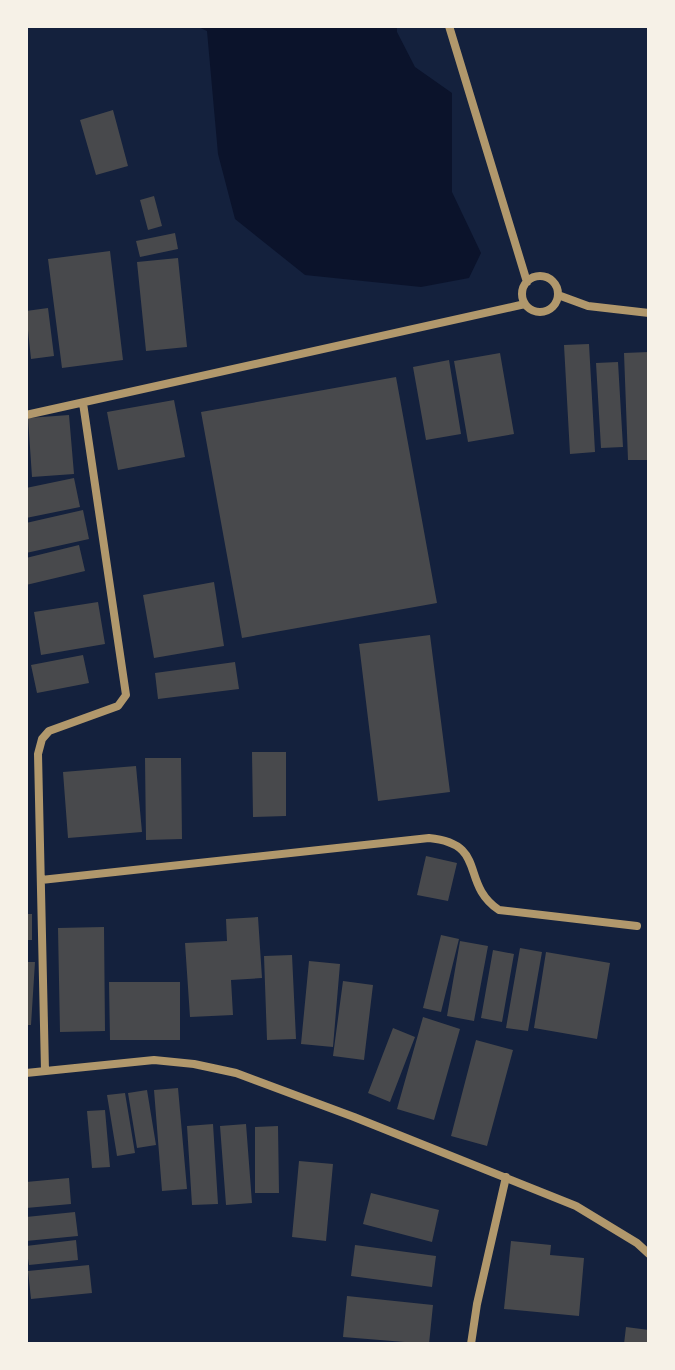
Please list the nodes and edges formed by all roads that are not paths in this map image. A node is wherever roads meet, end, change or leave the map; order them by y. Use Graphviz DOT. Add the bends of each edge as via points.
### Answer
graph roads {
  1 [pos="449,26"];
  2 [pos="527,282"];
  3 [pos="558,295"];
  4 [pos="525,304"];
  5 [pos="649,313"];
  6 [pos="83,403"];
  7 [pos="26,415"];
  8 [pos="41,880"];
  9 [pos="637,926"];
  10 [pos="45,1071"];
  11 [pos="26,1073"];
  12 [pos="506,1177"];
  13 [pos="649,1254"];
  14 [pos="471,1344"];
  1 -- 2 [label="street"];
  2 -- 3 [label="street" via="547,277"];
  2 -- 4 [label="street"];
  3 -- 4 [label="street" via="554,307 541,312"];
  3 -- 5 [label="street" via="588,306"];
  4 -- 6 [label="street"];
  6 -- 7 [label="street"];
  6 -- 8 [label="street" via="126,695 118,706 59,726 42,739"];
  8 -- 9 [label="street" via="429,838 463,849 482,895 499,910"];
  8 -- 10 [label="street"];
  10 -- 11 [label="street"];
  10 -- 12 [label="street" via="154,1060 236,1073"];
  12 -- 13 [label="street" via="576,1206"];
  12 -- 14 [label="street"];
}
